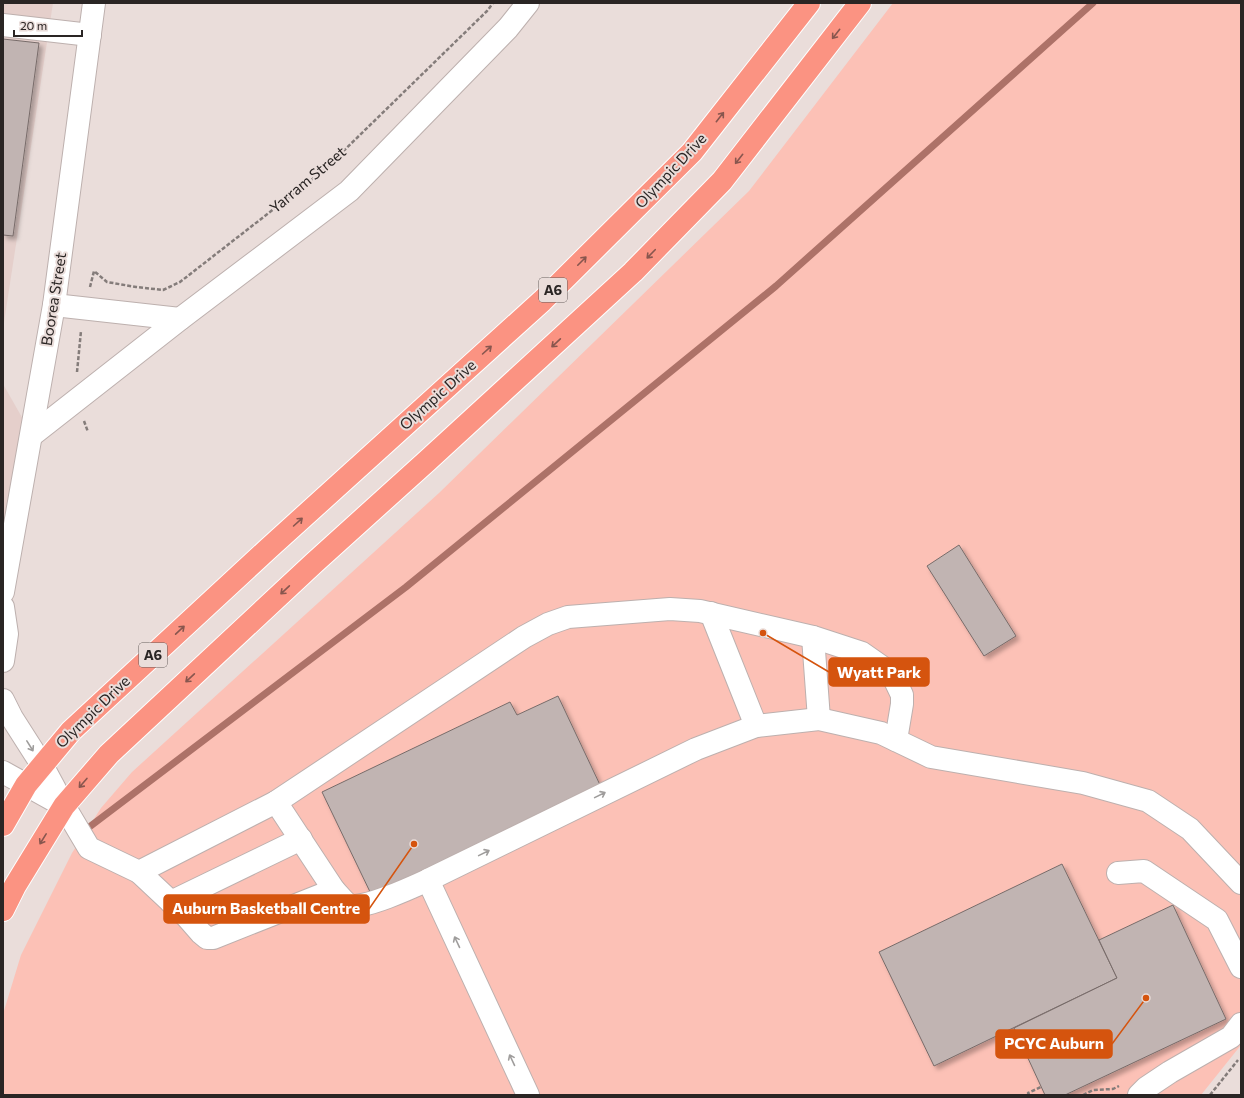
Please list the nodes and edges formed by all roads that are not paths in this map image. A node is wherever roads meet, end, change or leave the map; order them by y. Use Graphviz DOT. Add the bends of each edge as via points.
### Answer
graph roads {
  1 [pos="94,3"];
  2 [pos="528,3"];
  3 [pos="809,3"];
  4 [pos="860,3"];
  5 [pos="3,25"];
  6 [pos="90,35"];
  7 [pos="54,305"];
  8 [pos="180,319"];
  9 [pos="32,435"];
  10 [pos="3,592"];
  11 [pos="3,607"];
  12 [pos="711,613"];
  13 [pos="813,637"];
  14 [pos="3,661"];
  15 [pos="3,700"];
  16 [pos="819,719"];
  17 [pos="756,726"];
  18 [pos="896,740"];
  19 [pos="42,765"];
  20 [pos="3,772"];
  21 [pos="26,785"];
  22 [pos="276,802"];
  23 [pos="64,806"];
  24 [pos="3,825"];
  25 [pos="301,839"];
  26 [pos="139,872"];
  27 [pos="1118,873"];
  28 [pos="428,880"];
  29 [pos="1241,883"];
  30 [pos="334,890"];
  31 [pos="171,902"];
  32 [pos="3,910"];
  33 [pos="1241,967"];
  34 [pos="1241,1024"];
  35 [pos="1143,1092"];
  36 [pos="528,1095"];
  1 -- 6 [label="street, Boorea Street"];
  2 -- 8 [label="street, Yarram Street" via="508,28 349,191"];
  19 -- 3 [label="highway, Olympic Drive / A6, one-way" via="71,731 542,301 686,158"];
  4 -- 23 [label="highway, A6, one-way" via="722,181 633,272 314,563 103,760"];
  5 -- 6 [label="street"];
  6 -- 7 [label="street, Boorea Street"];
  7 -- 8 [label="street"];
  7 -- 9 [label="street, Boorea Street"];
  8 -- 9 [label="street, Yarram Street"];
  9 -- 10 [label="street, Boorea Street"];
  11 -- 14 [label="street" via="7,634"];
  12 -- 13 [label="street"];
  12 -- 17 [label="street"];
  12 -- 22 [label="street" via="670,609 568,617 548,624 524,637"];
  13 -- 16 [label="street"];
  13 -- 18 [label="street" via="862,653 892,674 902,695"];
  15 -- 19 [label="street, one-way"];
  16 -- 17 [label="street"];
  16 -- 18 [label="street" via="880,732"];
  28 -- 17 [label="street, one-way" via="696,749"];
  18 -- 29 [label="street" via="932,756 1083,783 1148,801 1190,828"];
  19 -- 21 [label="highway, A6"];
  19 -- 23 [label="street"];
  20 -- 21 [label="street"];
  21 -- 23 [label="street"];
  21 -- 24 [label="highway, A6"];
  22 -- 25 [label="street"];
  22 -- 26 [label="street"];
  23 -- 26 [label="street" via="89,848"];
  23 -- 32 [label="highway, A6, one-way"];
  25 -- 30 [label="street"];
  25 -- 31 [label="street"];
  26 -- 31 [label="street"];
  27 -- 33 [label="street" via="1144,871 1216,920"];
  28 -- 30 [label="street" via="370,904 357,906 349,905"];
  36 -- 28 [label="street, one-way"];
  30 -- 31 [label="street" via="213,938 200,933"];
  34 -- 35 [label="street" via="1231,1037"];
}
